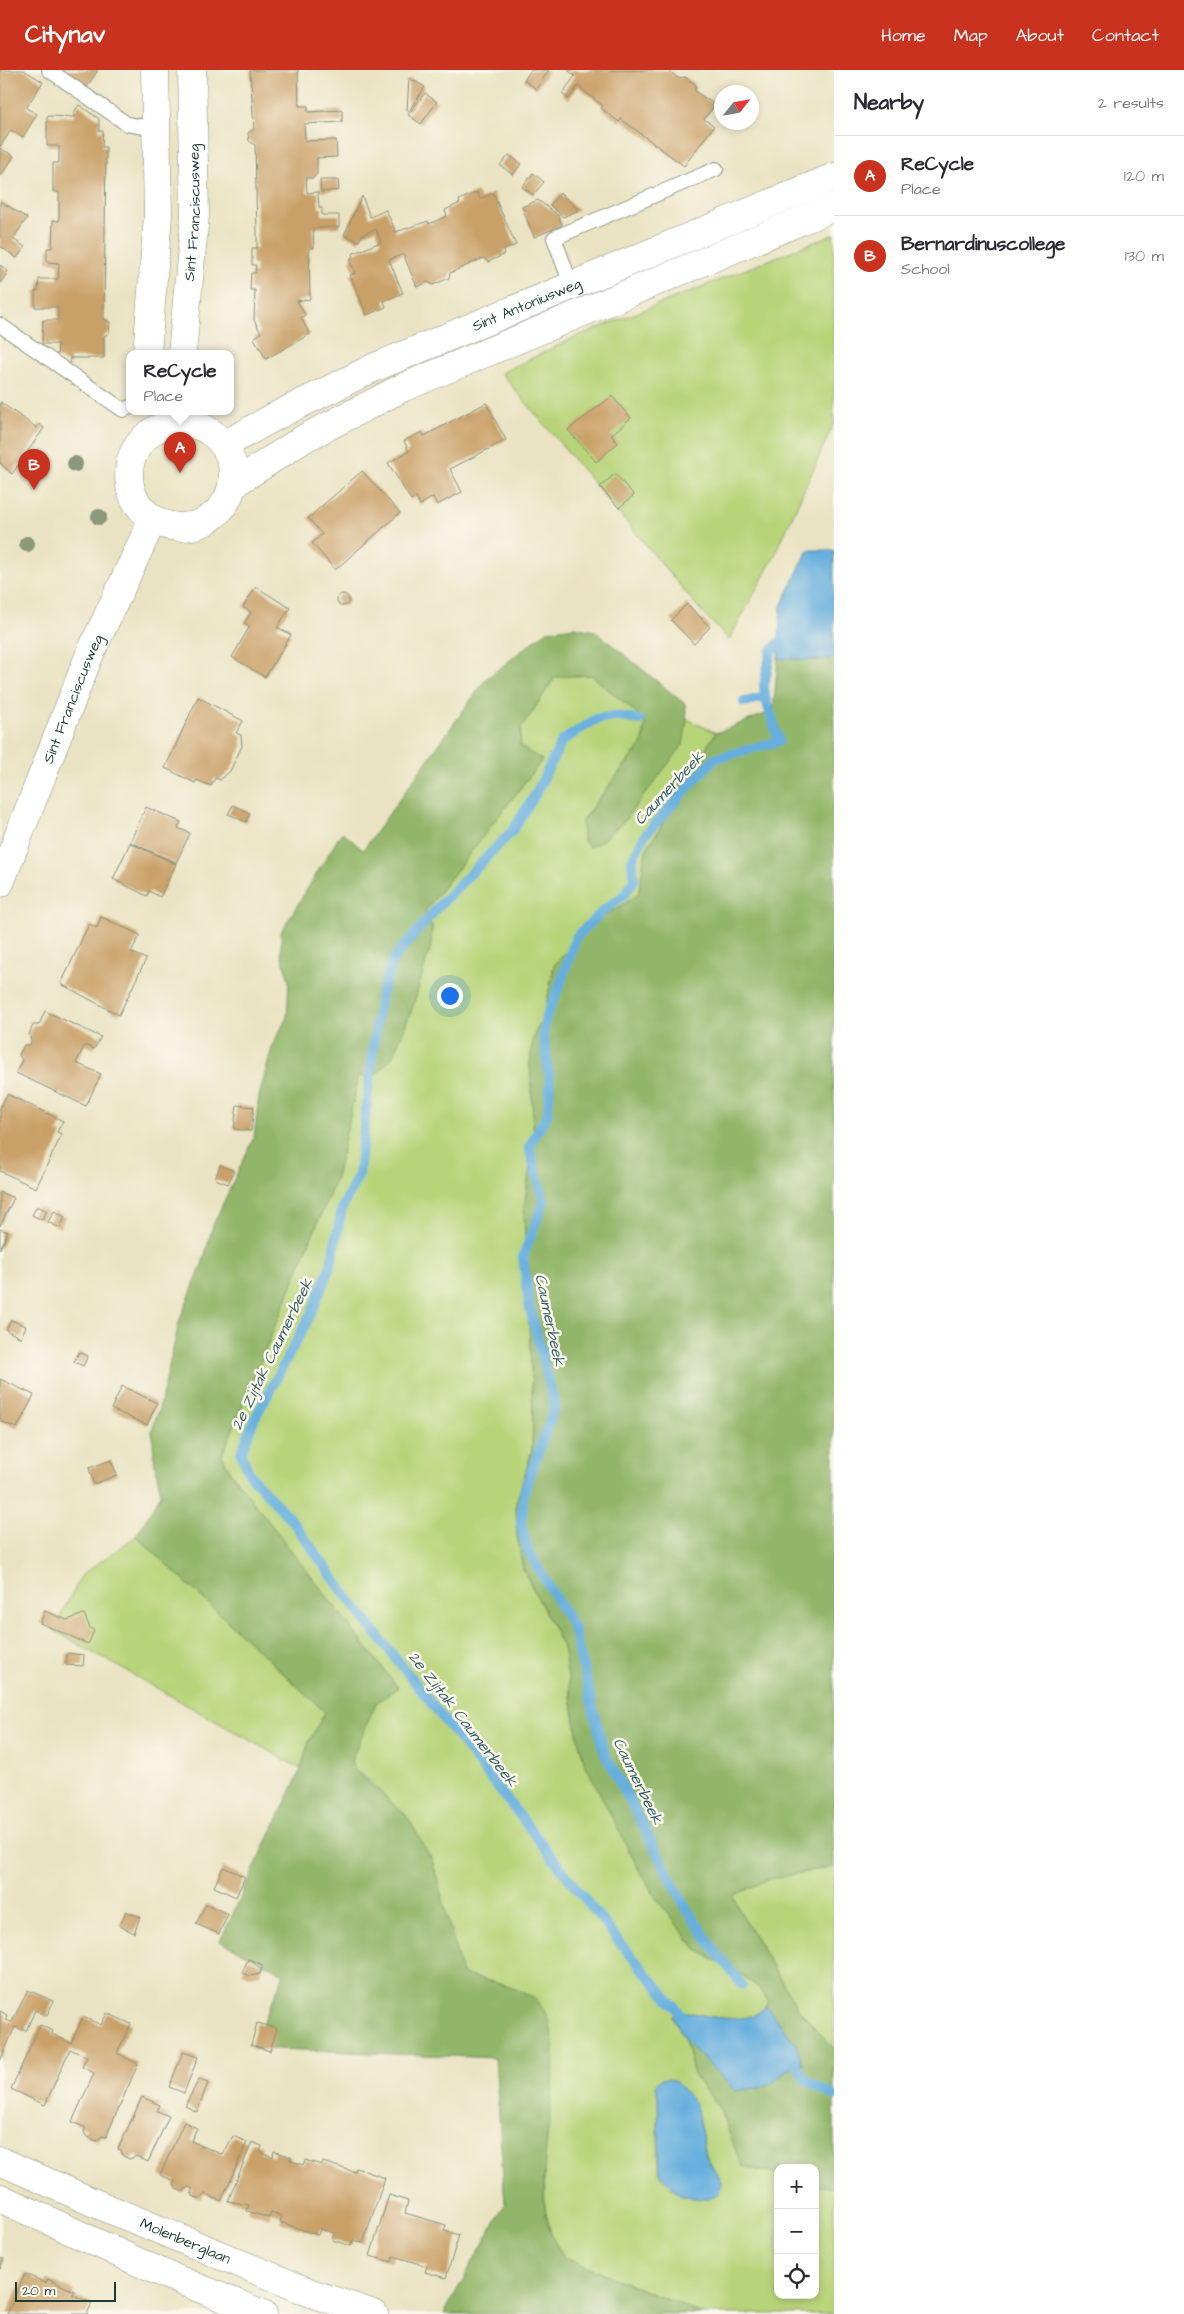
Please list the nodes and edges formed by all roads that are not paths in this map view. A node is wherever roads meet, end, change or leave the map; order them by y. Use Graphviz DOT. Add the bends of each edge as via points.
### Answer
graph roads {
  1 [pos="49,70"];
  2 [pos="156,70"];
  3 [pos="192,70"];
  4 [pos="156,129"];
  5 [pos="716,169"];
  6 [pos="834,177"];
  7 [pos="834,207"];
  8 [pos="572,287"];
  9 [pos="0,325"];
  10 [pos="146,350"];
  11 [pos="182,350"];
  12 [pos="126,409"];
  13 [pos="185,417"];
  14 [pos="152,420"];
  15 [pos="224,445"];
  16 [pos="232,485"];
  17 [pos="153,519"];
  18 [pos="0,883"];
  19 [pos="0,2161"];
  20 [pos="0,2198"];
  21 [pos="263,2314"];
  22 [pos="374,2314"];
  1 -- 4 [label="lane" via="127,124"];
  2 -- 4 [label="street"];
  3 -- 11 [label="street, Sint Franciscusweg" via="196,215"];
  4 -- 10 [label="street" via="158,215"];
  5 -- 8 [label="lane" via="554,238"];
  6 -- 8 [label="street, Sint Antoniusweg"];
  7 -- 16 [label="street, Sint Antoniusweg" via="402,388 305,438"];
  8 -- 15 [label="street, Sint Antoniusweg" via="352,378"];
  9 -- 12 [label="lane" via="123,410"];
  13 -- 14 [label="street" via="169,423"];
  13 -- 15 [label="street" via="213,434"];
  14 -- 17 [label="street" via="128,470 133,496"];
  15 -- 16 [label="street" via="231,464"];
  16 -- 17 [label="street" via="221,508 198,524 182,527"];
  17 -- 18 [label="street, Sint Franciscusweg" via="89,656"];
  19 -- 22 [label="street, Molenberglaan" via="311,2293"];
  20 -- 21 [label="street" via="162,2273"];
}
